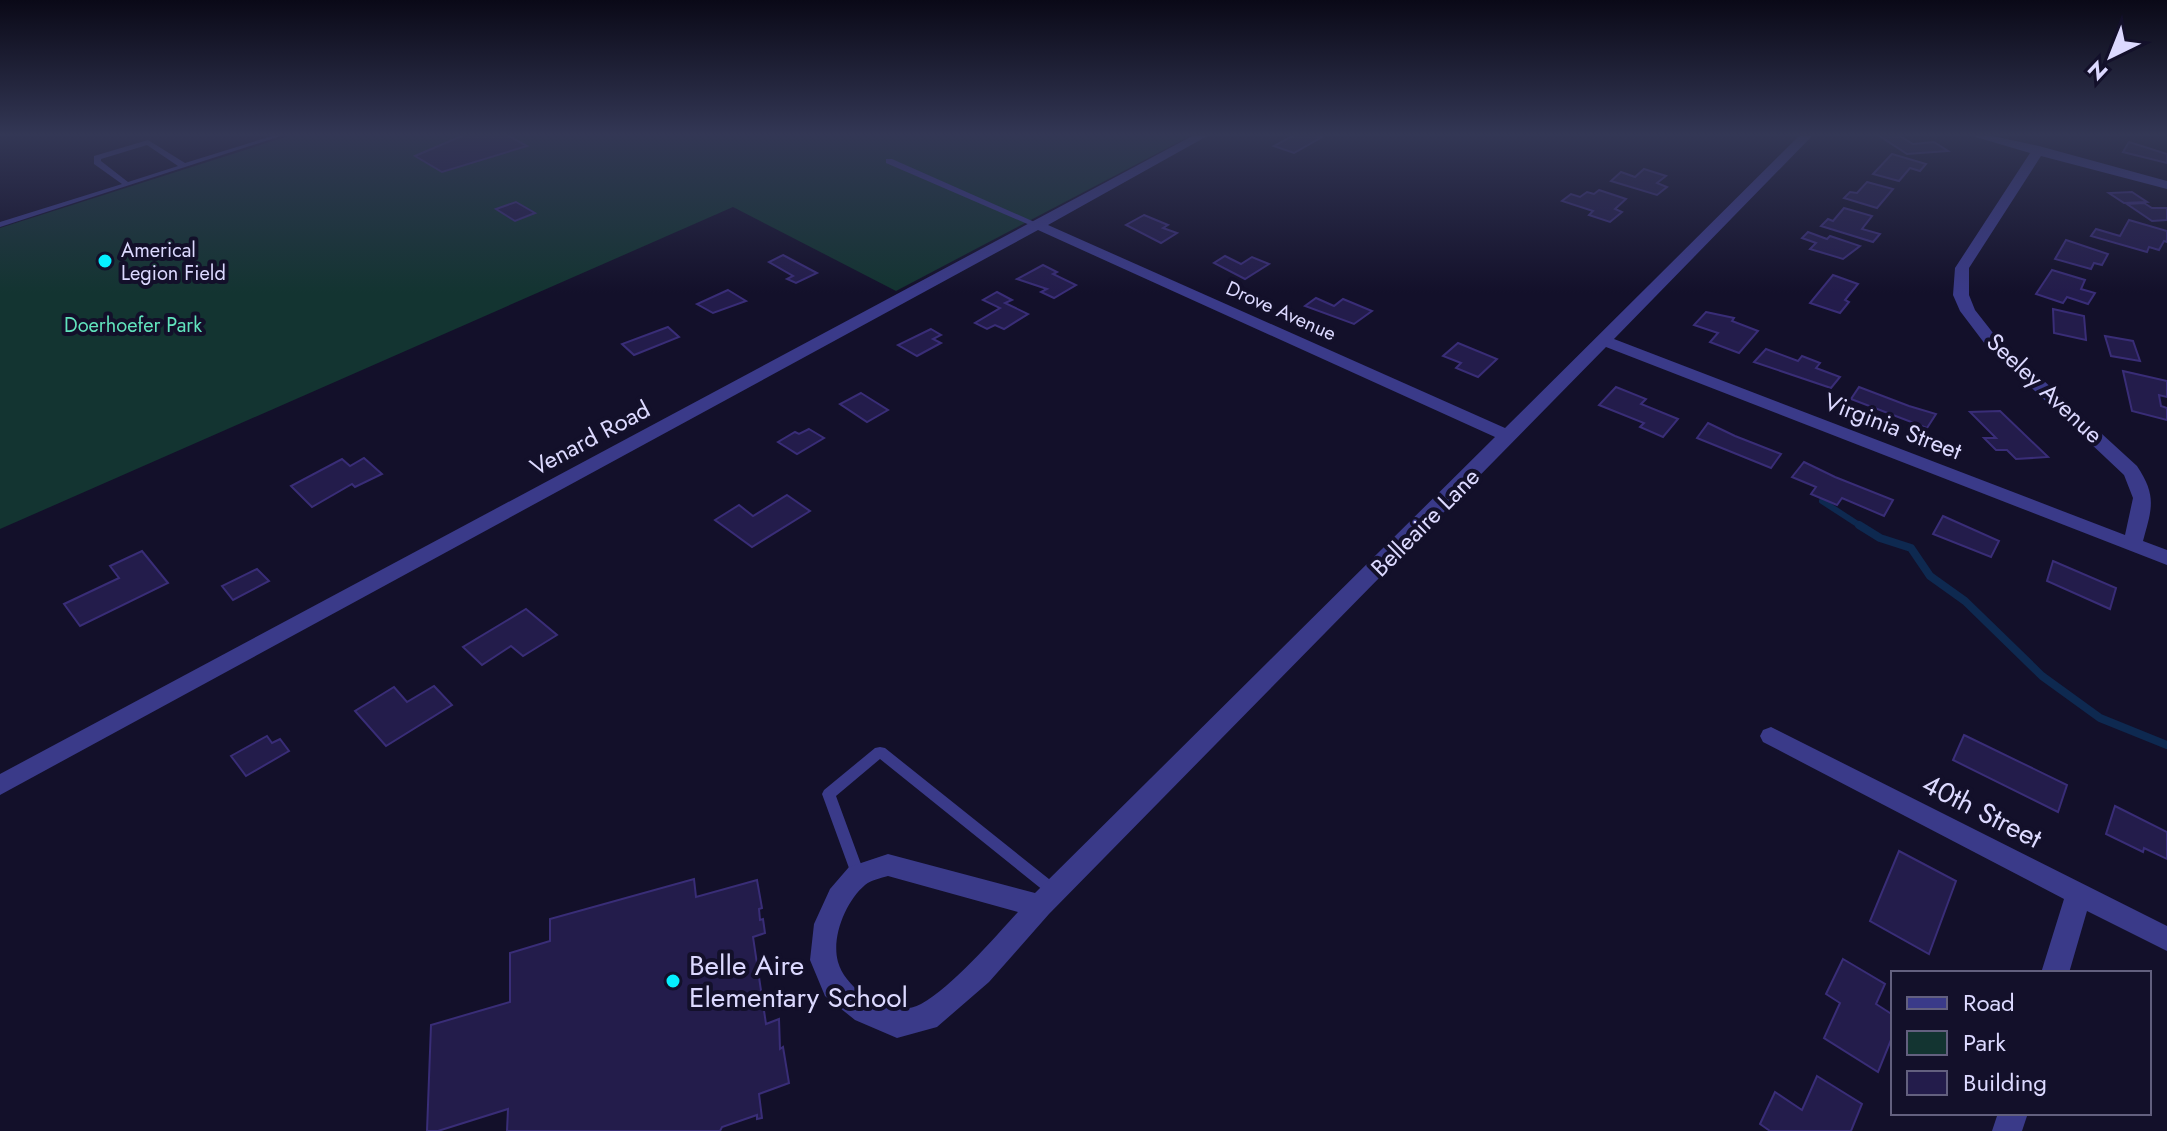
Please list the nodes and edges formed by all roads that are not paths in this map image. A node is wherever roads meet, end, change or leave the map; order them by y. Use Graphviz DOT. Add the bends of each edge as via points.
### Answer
graph roads {
  1 [pos="115,188"];
  2 [pos="951,188"];
  3 [pos="1103,188"];
  4 [pos="1754,188"];
  5 [pos="2014,188"];
  6 [pos="1035,224"];
  7 [pos="0,225"];
  8 [pos="1601,340"];
  9 [pos="1510,437"];
  10 [pos="2132,545"];
  11 [pos="2167,558"];
  12 [pos="1771,736"];
  13 [pos="0,785"];
  14 [pos="858,875"];
  15 [pos="2079,893"];
  16 [pos="1047,899"];
  17 [pos="2167,939"];
  18 [pos="2056,971"];
  1 -- 7 [label="lane"];
  2 -- 6 [label="lane"];
  3 -- 6 [label="street, Venard Road"];
  4 -- 8 [label="street, Belleaire Lane"];
  5 -- 10 [label="street, Seeley Avenue" via="1962,268 1961,295 1991,341 2136,476 2143,507"];
  6 -- 9 [label="street, Drove Avenue"];
  6 -- 13 [label="street, Venard Road"];
  8 -- 9 [label="street, Belleaire Lane"];
  8 -- 10 [label="street, Virginia Street"];
  9 -- 16 [label="street, Belleaire Lane"];
  10 -- 11 [label="street, Virginia Street"];
  12 -- 15 [label="street, 40th Street"];
  14 -- 16 [label="street" via="888,865"];
  14 -- 16 [label="lane" via="829,794 880,752"];
  14 -- 16 [label="street, Belleaire Lane" via="839,897 827,924 823,960 835,987 865,1011 897,1024 927,1017 979,973"];
  15 -- 17 [label="street, 40th Street"];
  15 -- 18 [label="street"];
}
